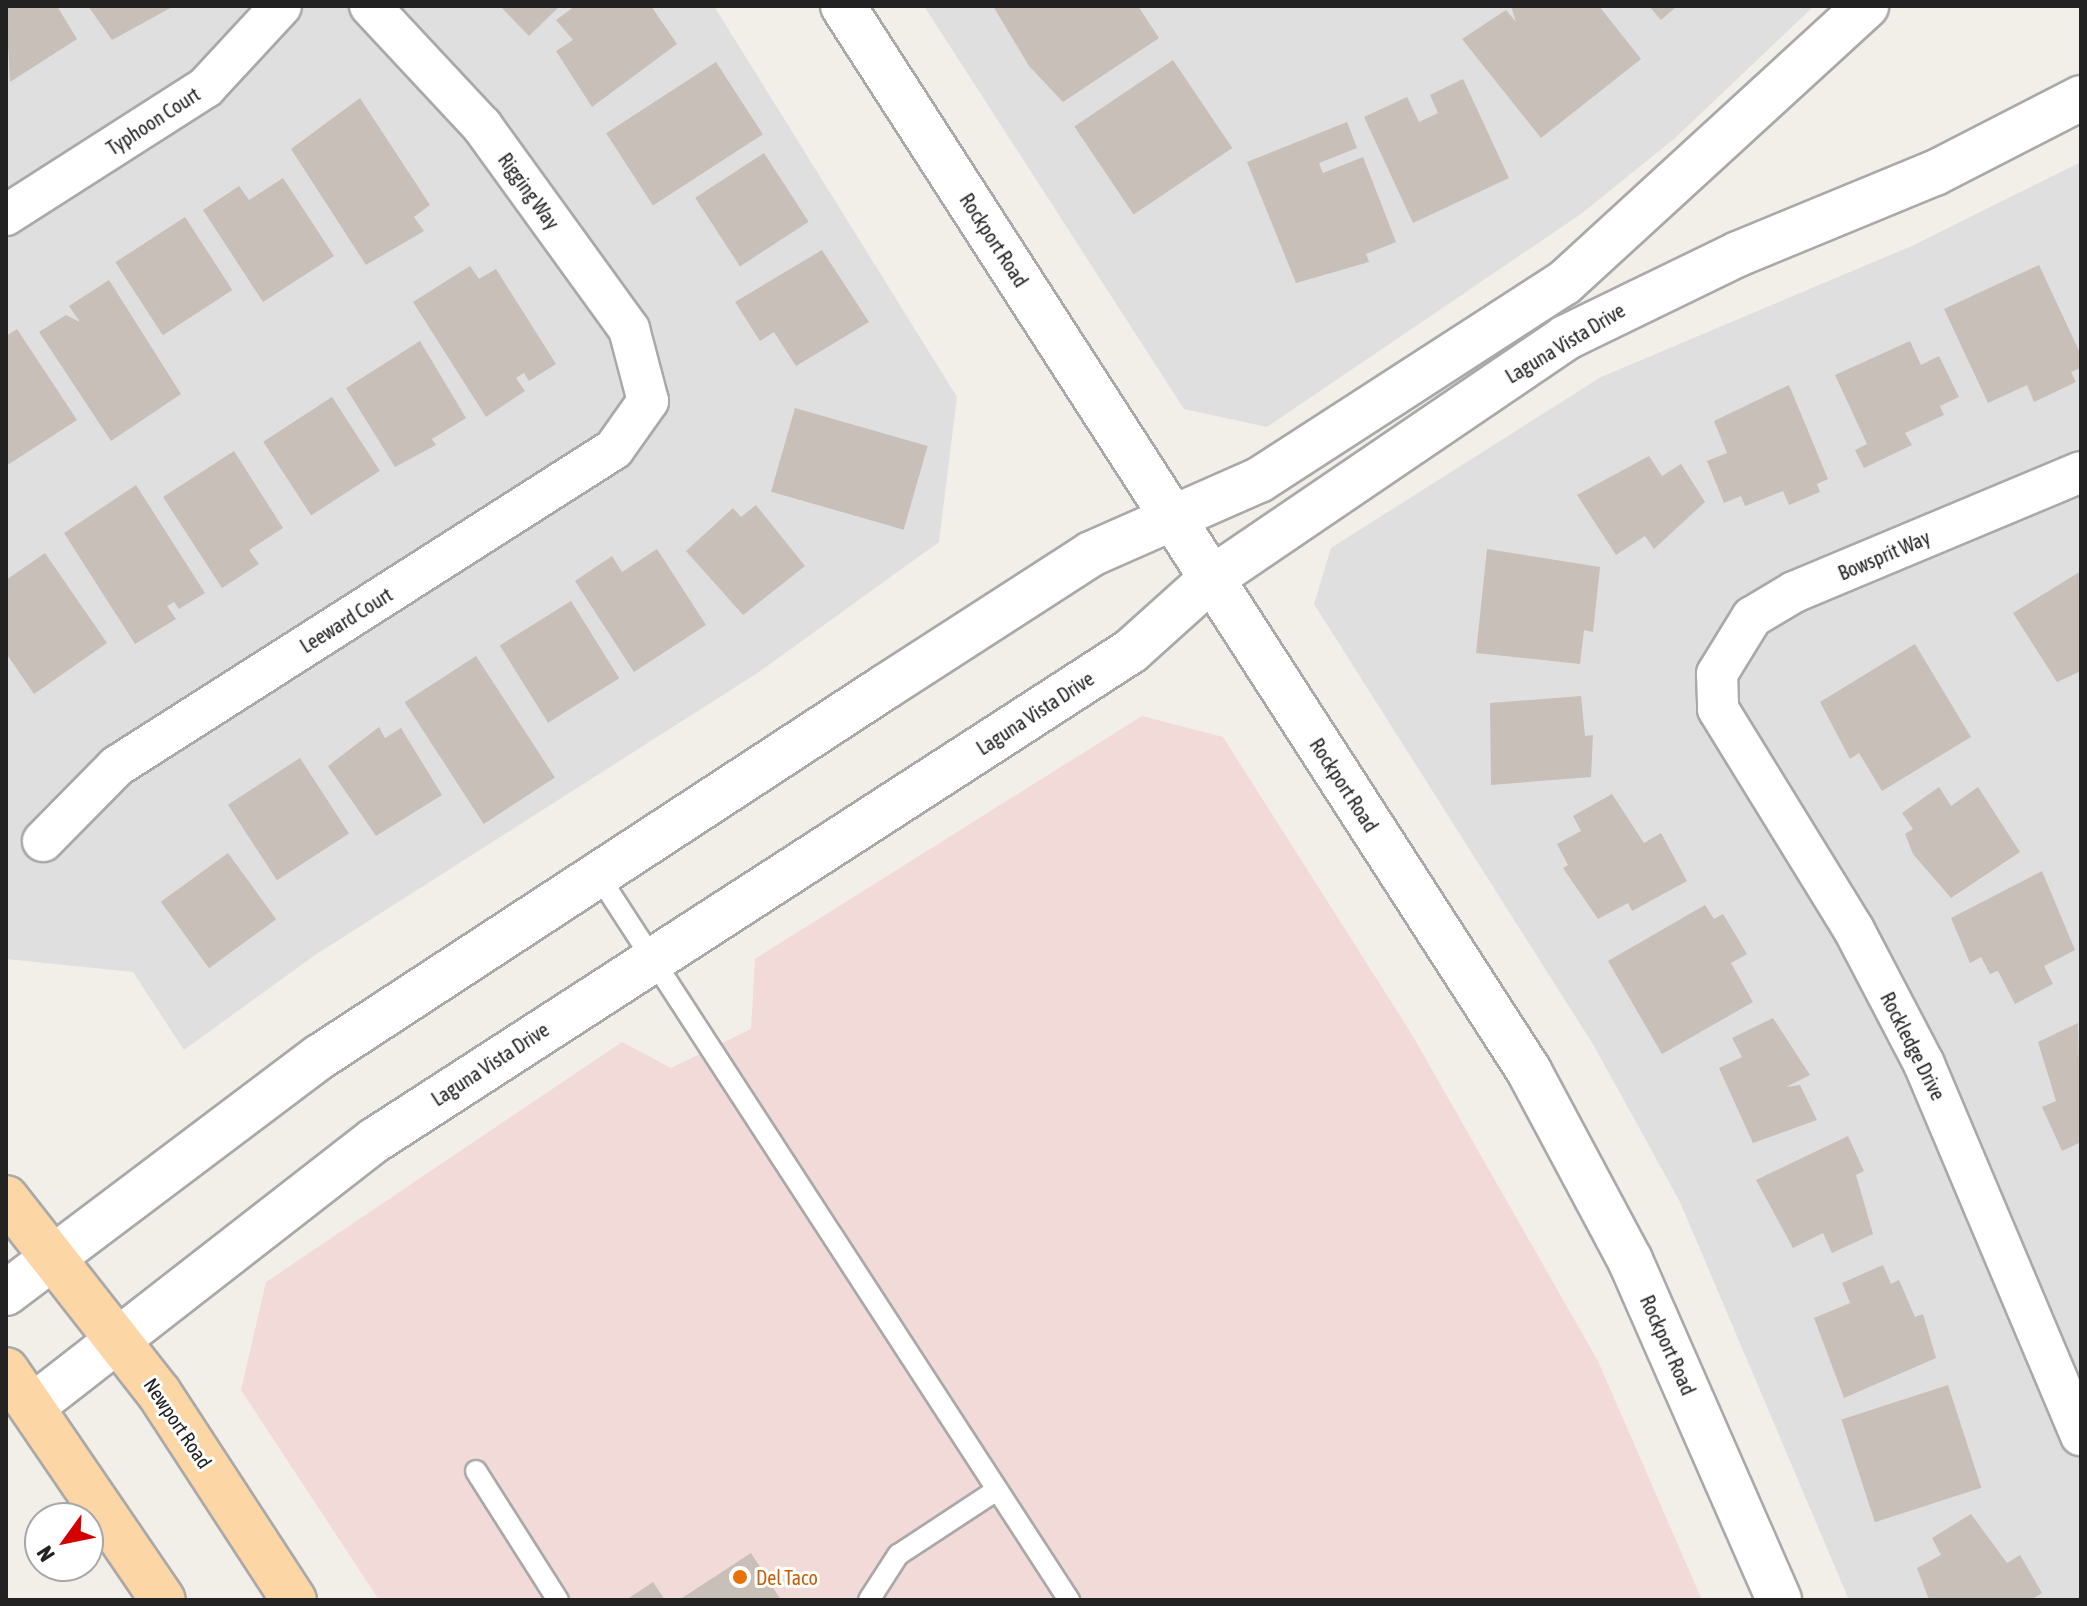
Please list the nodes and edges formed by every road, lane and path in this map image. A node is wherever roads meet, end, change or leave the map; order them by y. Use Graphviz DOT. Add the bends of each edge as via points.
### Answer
graph roads {
  1 [pos="281,6"];
  2 [pos="370,6"];
  3 [pos="843,6"];
  4 [pos="1866,6"];
  5 [pos="2081,98"];
  6 [pos="6,215"];
  7 [pos="648,401"];
  8 [pos="2081,472"];
  9 [pos="1172,517"];
  10 [pos="1211,579"];
  11 [pos="1717,674"];
  12 [pos="43,841"];
  13 [pos="598,875"];
  14 [pos="653,959"];
  15 [pos="6,1198"];
  16 [pos="54,1253"];
  17 [pos="6,1293"];
  18 [pos="119,1340"];
  19 [pos="6,1370"];
  20 [pos="33,1406"];
  21 [pos="2081,1435"];
  22 [pos="476,1471"];
  23 [pos="997,1490"];
  24 [pos="163,1600"];
  25 [pos="294,1600"];
  26 [pos="558,1600"];
  27 [pos="869,1600"];
  28 [pos="1069,1600"];
  29 [pos="1779,1600"];
  1 -- 6 [label="street, Typhoon Court" via="206,87"];
  2 -- 7 [label="street, Rigging Way" via="482,126 629,329"];
  3 -- 9 [label="street, Rockport Road"];
  4 -- 9 [label="street" via="1564,283 1259,480"];
  5 -- 10 [label="street, Laguna Vista Drive" via="1935,173 1710,266 1565,338"];
  7 -- 12 [label="street, Leeward Court" via="614,449 117,766"];
  8 -- 11 [label="street, Bowsprit Way" via="1794,592 1752,617"];
  9 -- 10 [label="street, Rockport Road"];
  9 -- 13 [label="street" via="1091,554"];
  10 -- 14 [label="street, Laguna Vista Drive" via="1131,651"];
  10 -- 29 [label="street, Rockport Road" via="1529,1071 1630,1260"];
  11 -- 21 [label="street, Rockledge Drive" via="1718,709 1838,903 1924,1064"];
  13 -- 14 [label="lane"];
  13 -- 16 [label="street" via="321,1056"];
  14 -- 18 [label="street, Laguna Vista Drive" via="375,1140"];
  14 -- 23 [label="lane"];
  15 -- 16 [label="main road, Newport Road"];
  16 -- 17 [label="street"];
  16 -- 18 [label="main road, Newport Road"];
  18 -- 20 [label="street, Laguna Vista Drive"];
  18 -- 25 [label="main road, Newport Road"];
  19 -- 20 [label="main road"];
  20 -- 24 [label="main road"];
  22 -- 26 [label="lane"];
  23 -- 27 [label="lane" via="898,1555"];
  23 -- 28 [label="lane"];
}
